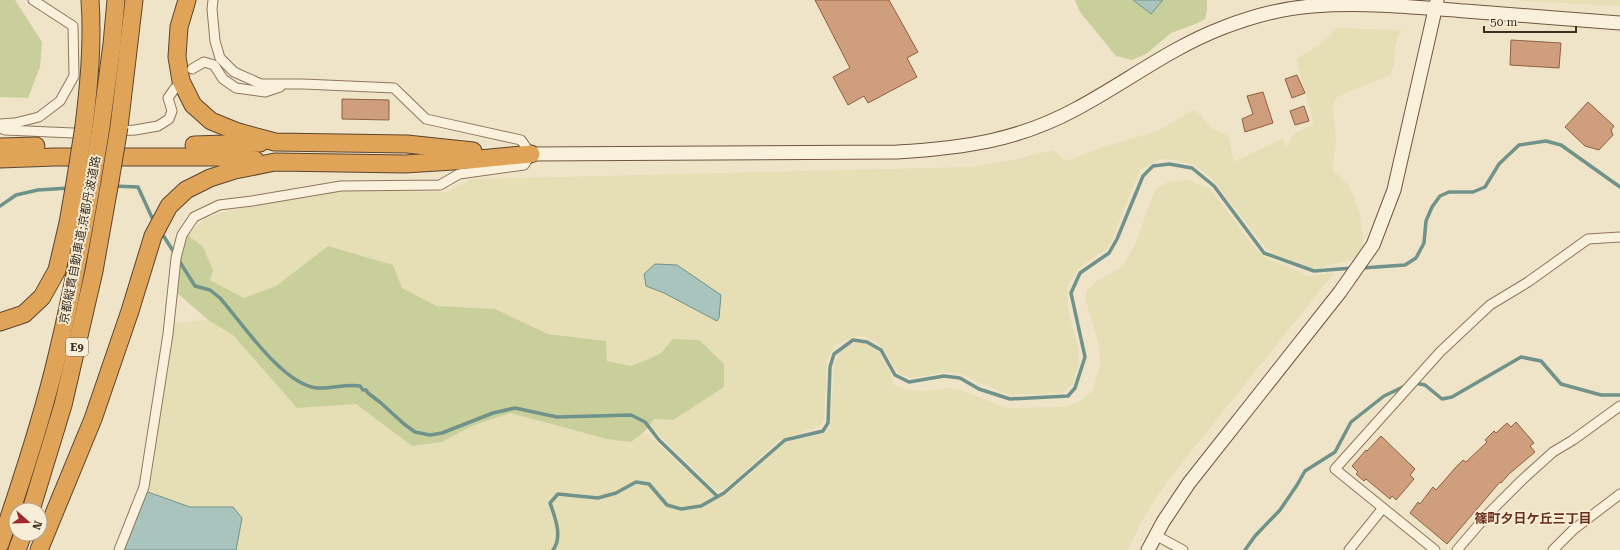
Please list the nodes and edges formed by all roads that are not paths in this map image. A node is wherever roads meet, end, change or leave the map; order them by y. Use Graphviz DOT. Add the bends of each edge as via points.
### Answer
graph roads {
  1 [pos="33,0"];
  2 [pos="90,0"];
  3 [pos="116,0"];
  4 [pos="134,0"];
  5 [pos="187,0"];
  6 [pos="213,0"];
  7 [pos="1436,4"];
  8 [pos="1620,23"];
  9 [pos="192,69"];
  10 [pos="288,84"];
  11 [pos="175,88"];
  12 [pos="0,124"];
  13 [pos="0,128"];
  14 [pos="275,142"];
  15 [pos="0,147"];
  16 [pos="523,154"];
  17 [pos="0,159"];
  18 [pos="275,162"];
  19 [pos="1620,237"];
  20 [pos="0,322"];
  21 [pos="1620,406"];
  22 [pos="1620,494"];
  23 [pos="33,502"];
  24 [pos="1383,508"];
  25 [pos="1155,535"];
  26 [pos="0,544"];
  27 [pos="39,550"];
  28 [pos="119,550"];
  29 [pos="1148,550"];
  30 [pos="1183,550"];
  31 [pos="1350,550"];
  32 [pos="1435,550"];
  33 [pos="1457,550"];
  34 [pos="1552,550"];
  1 -- 12 [label="street" via="73,26 74,76 60,101 39,117"];
  2 -- 20 [label="highway, bridge" via="90,79 75,183 57,270 42,296 24,314"];
  3 -- 26 [label="highway, 京都縦貫自動車道;京都丹波道路 / E9, bridge" via="101,127 80,251 57,357"];
  4 -- 23 [label="highway, 京都縦貫自動車道;京都丹波道路 / E9, bridge" via="119,127 94,271 63,405"];
  5 -- 14 [label="highway" via="179,27 177,57 181,81 193,105 211,121 238,132"];
  6 -- 10 [label="street" via="215,41 220,58 234,72 261,84"];
  7 -- 8 [label="street"];
  7 -- 16 [label="street" via="1312,6 1267,13 1221,28 1181,47 1054,121 994,141 961,147 897,152"];
  7 -- 25 [label="street" via="1394,190 1373,245 1340,292 1189,483"];
  9 -- 10 [label="street" via="204,62 214,65 223,78 236,88 265,92"];
  10 -- 16 [label="street" via="394,88 426,119 521,140"];
  11 -- 13 [label="street" via="168,98 172,111 169,119 158,126 135,130 72,133"];
  14 -- 15 [label="highway" via="223,145"];
  14 -- 16 [label="highway" via="407,144"];
  16 -- 18 [label="highway" via="405,164"];
  16 -- 28 [label="street" via="524,164 459,174 440,185 341,186 219,205 194,217 182,235 176,258 168,334 144,487"];
  17 -- 18 [label="highway" via="216,157"];
  18 -- 27 [label="highway" via="234,170 210,178 186,190 169,206 153,236 93,419"];
  19 -- 24 [label="street" via="1588,239 1528,282 1490,305 1440,352 1335,469"];
  21 -- 33 [label="street" via="1553,452 1488,514"];
  22 -- 34 [label="street" via="1573,530"];
  24 -- 31 [label="street"];
  24 -- 32 [label="street"];
  25 -- 29 [label="street"];
  25 -- 30 [label="street"];
}
